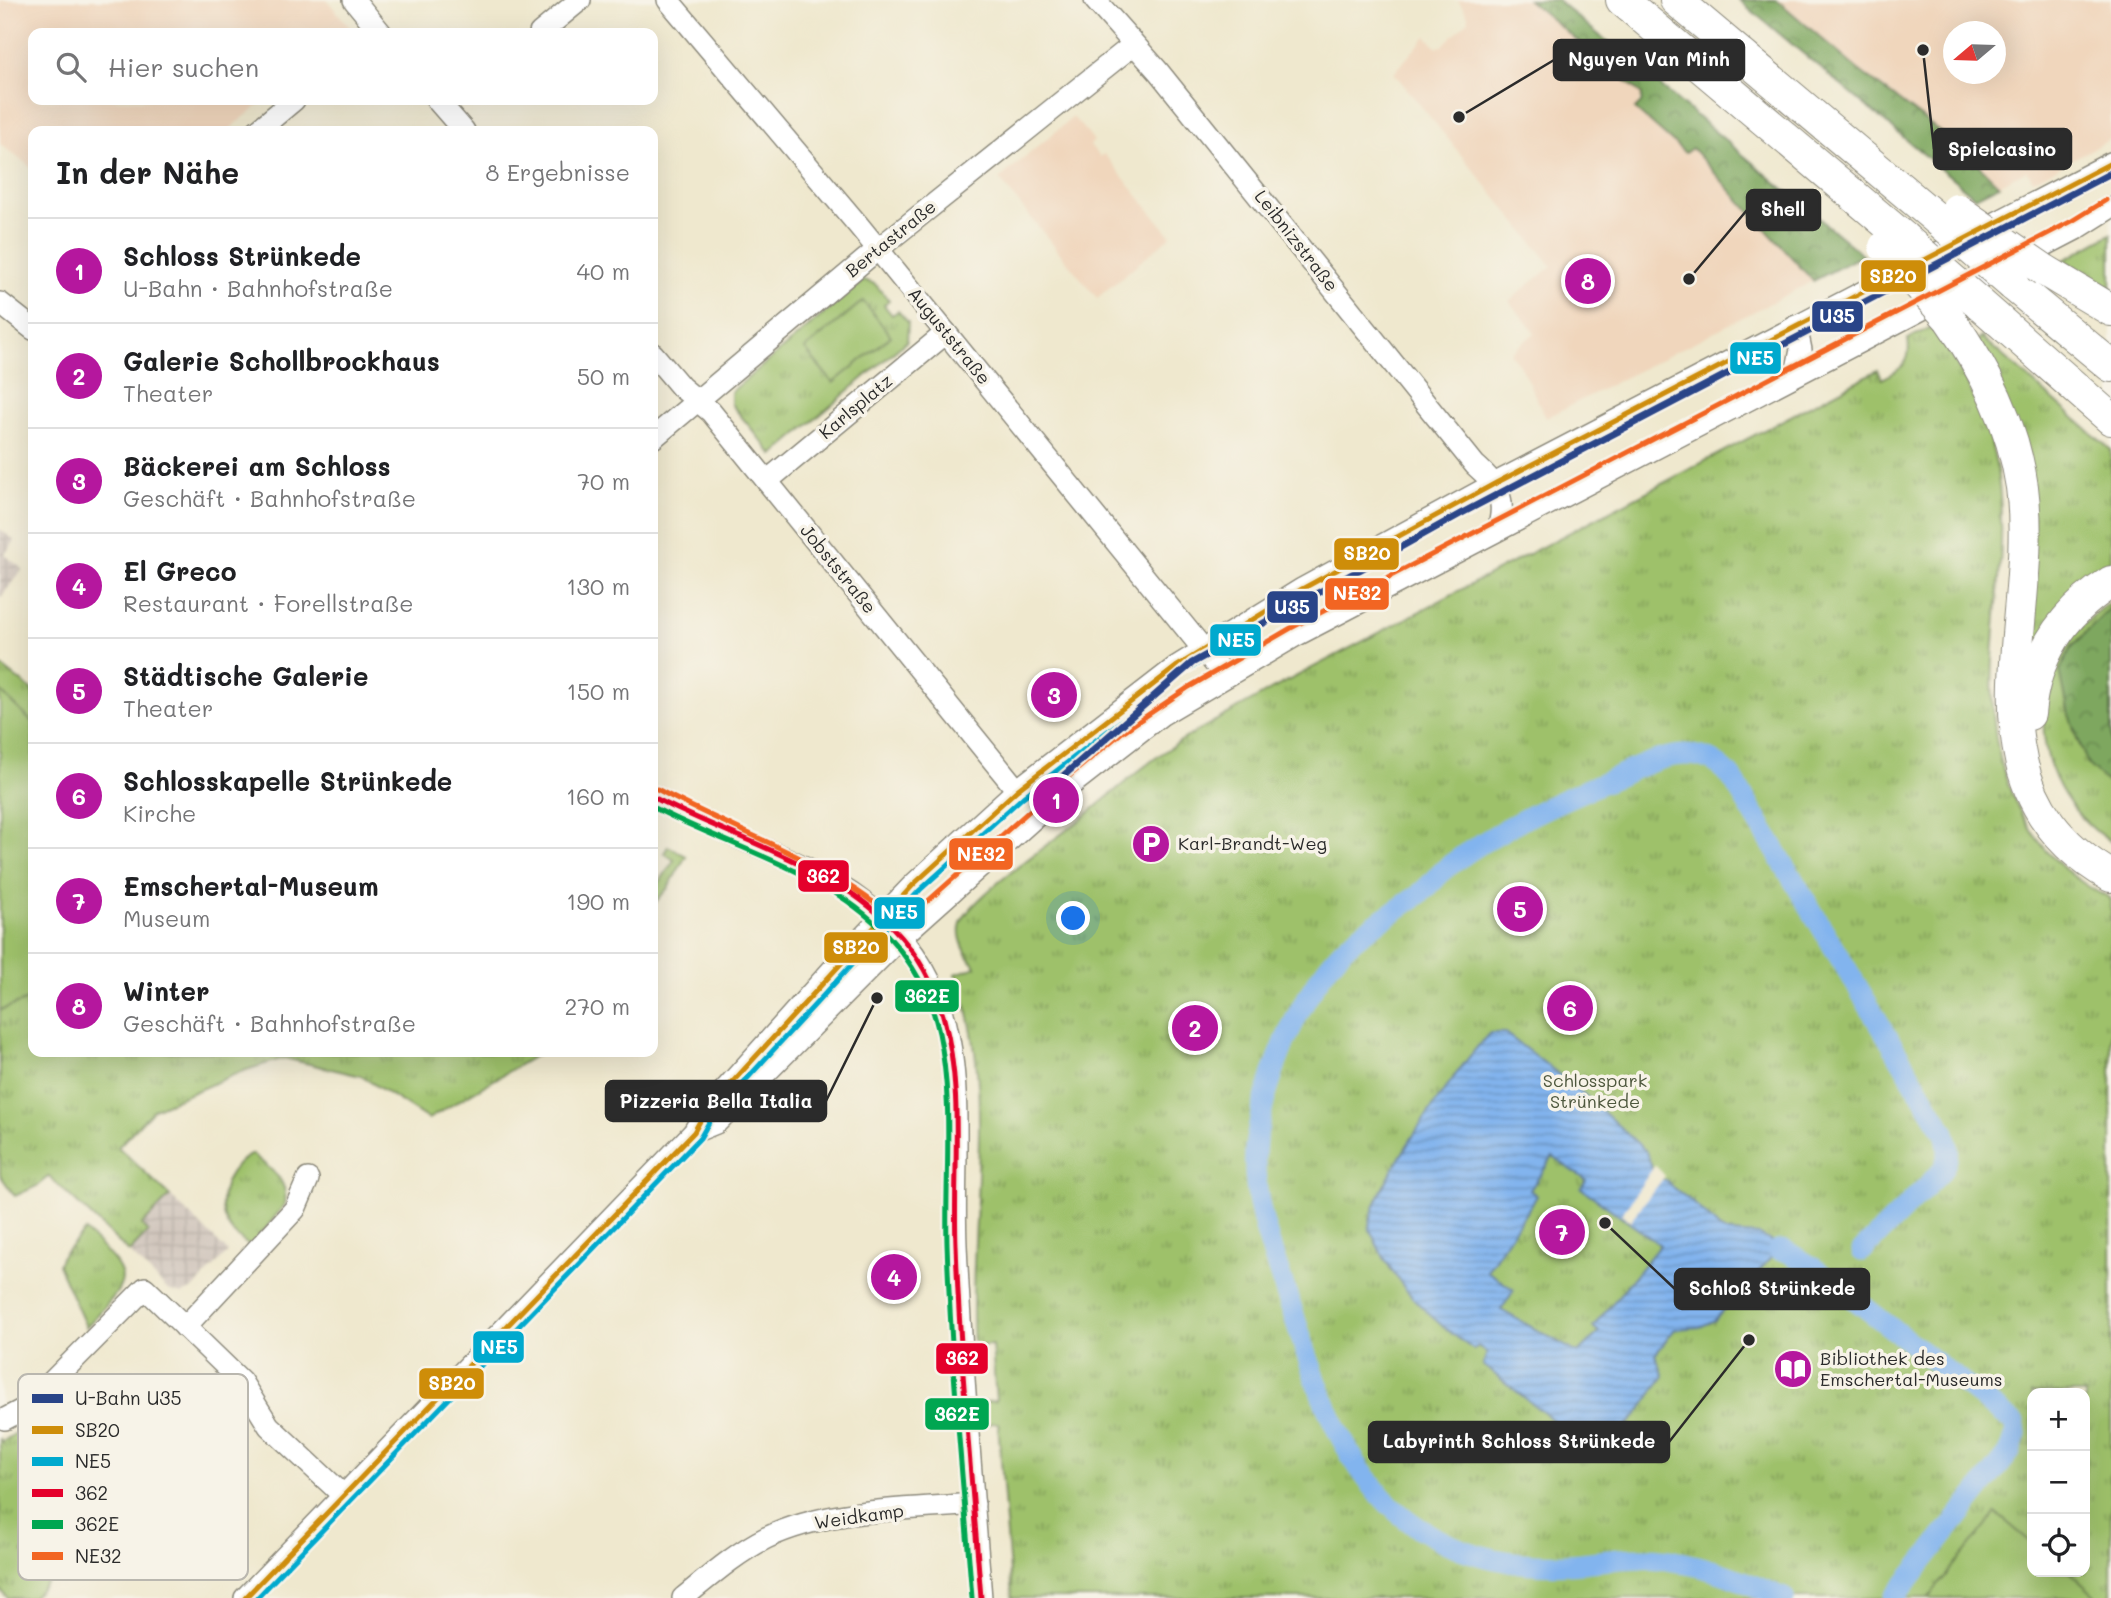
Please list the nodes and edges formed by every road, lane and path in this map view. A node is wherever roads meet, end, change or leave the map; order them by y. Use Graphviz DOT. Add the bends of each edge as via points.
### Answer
graph roads {
  1 [pos="354,0"];
  2 [pos="580,0"];
  3 [pos="668,0"];
  4 [pos="1095,0"];
  5 [pos="1622,0"];
  6 [pos="1676,0"];
  7 [pos="374,28"];
  8 [pos="546,28"];
  9 [pos="1133,45"];
  10 [pos="288,105"];
  11 [pos="449,105"];
  12 [pos="263,126"];
  13 [pos="461,126"];
  14 [pos="2111,163"];
  15 [pos="2111,207"];
  16 [pos="1947,215"];
  17 [pos="1895,243"];
  18 [pos="878,249"];
  19 [pos="0,303"];
  20 [pos="2111,310"];
  21 [pos="28,325"];
  22 [pos="1796,326"];
  23 [pos="946,333"];
  24 [pos="658,360"];
  25 [pos="2111,366"];
  26 [pos="1796,374"];
  27 [pos="697,400"];
  28 [pos="2111,419"];
  29 [pos="658,434"];
  30 [pos="766,481"];
  31 [pos="1496,483"];
  32 [pos="1498,529"];
  33 [pos="2111,582"];
  34 [pos="1204,648"];
  35 [pos="1225,676"];
  36 [pos="1017,790"];
  37 [pos="658,799"];
  38 [pos="2111,860"];
  39 [pos="2111,876"];
  40 [pos="882,917"];
  41 [pos="901,937"];
  42 [pos="694,1132"];
  43 [pos="308,1179"];
  44 [pos="185,1327"];
  45 [pos="60,1374"];
  46 [pos="234,1374"];
  47 [pos="248,1392"];
  48 [pos="18,1412"];
  49 [pos="5,1419"];
  50 [pos="344,1496"];
  51 [pos="974,1504"];
  52 [pos="245,1598"];
  53 [pos="682,1598"];
  54 [pos="981,1598"];
  1 -- 7 [label="street"];
  2 -- 8 [label="street"];
  3 -- 18 [label="street, Auguststraße"];
  4 -- 9 [label="street, Leibnizstraße"];
  5 -- 17 [label="highway" via="1706,68"];
  6 -- 16 [label="highway"];
  9 -- 18 [label="street, Bertastraße"];
  9 -- 31 [label="street, Leibnizstraße" via="1475,465"];
  10 -- 12 [label="street"];
  11 -- 13 [label="street"];
  14 -- 22 [label="street"];
  15 -- 26 [label="street"];
  16 -- 20 [label="highway, bridge"];
  16 -- 25 [label="highway, bridge" via="2013,285"];
  17 -- 28 [label="highway, bridge" via="1979,303"];
  17 -- 39 [label="highway, bridge" via="1972,350 2001,408 2022,488 2025,521 2014,687 2024,776 2060,837"];
  18 -- 23 [label="street, Auguststraße"];
  18 -- 27 [label="street, Bertastraße"];
  19 -- 21 [label="street"];
  22 -- 26 [label="street" via="1801,350"];
  22 -- 31 [label="street"];
  23 -- 30 [label="street, Karlsplatz"];
  23 -- 34 [label="street, Auguststraße"];
  24 -- 27 [label="street, Jobststraße"];
  26 -- 32 [label="street"];
  27 -- 29 [label="street, Bertastraße"];
  27 -- 30 [label="street, Jobststraße"];
  30 -- 36 [label="street, Jobststraße"];
  31 -- 32 [label="street" via="1503,506"];
  31 -- 34 [label="street"];
  32 -- 35 [label="street"];
  33 -- 38 [label="highway" via="2080,604 2054,635 2035,675 2029,713 2032,754 2049,798 2075,833"];
  34 -- 35 [label="street, Auguststraße"];
  34 -- 36 [label="street"];
  35 -- 41 [label="street" via="1161,715 1071,785"];
  36 -- 40 [label="street"];
  37 -- 40 [label="street" via="816,874"];
  40 -- 41 [label="street"];
  40 -- 42 [label="street" via="705,1112"];
  41 -- 42 [label="street" via="716,1124"];
  41 -- 51 [label="street" via="924,970 937,1000 948,1032 955,1083 958,1301"];
  42 -- 50 [label="street"];
  43 -- 44 [label="street" via="295,1209"];
  44 -- 45 [label="street" via="145,1288"];
  44 -- 46 [label="street"];
  47 -- 50 [label="street" via="269,1426"];
  48 -- 49 [label="street"];
  50 -- 52 [label="street"];
  51 -- 53 [label="street, Weidkamp" via="836,1517 794,1527 748,1549"];
  51 -- 54 [label="street"];
}
